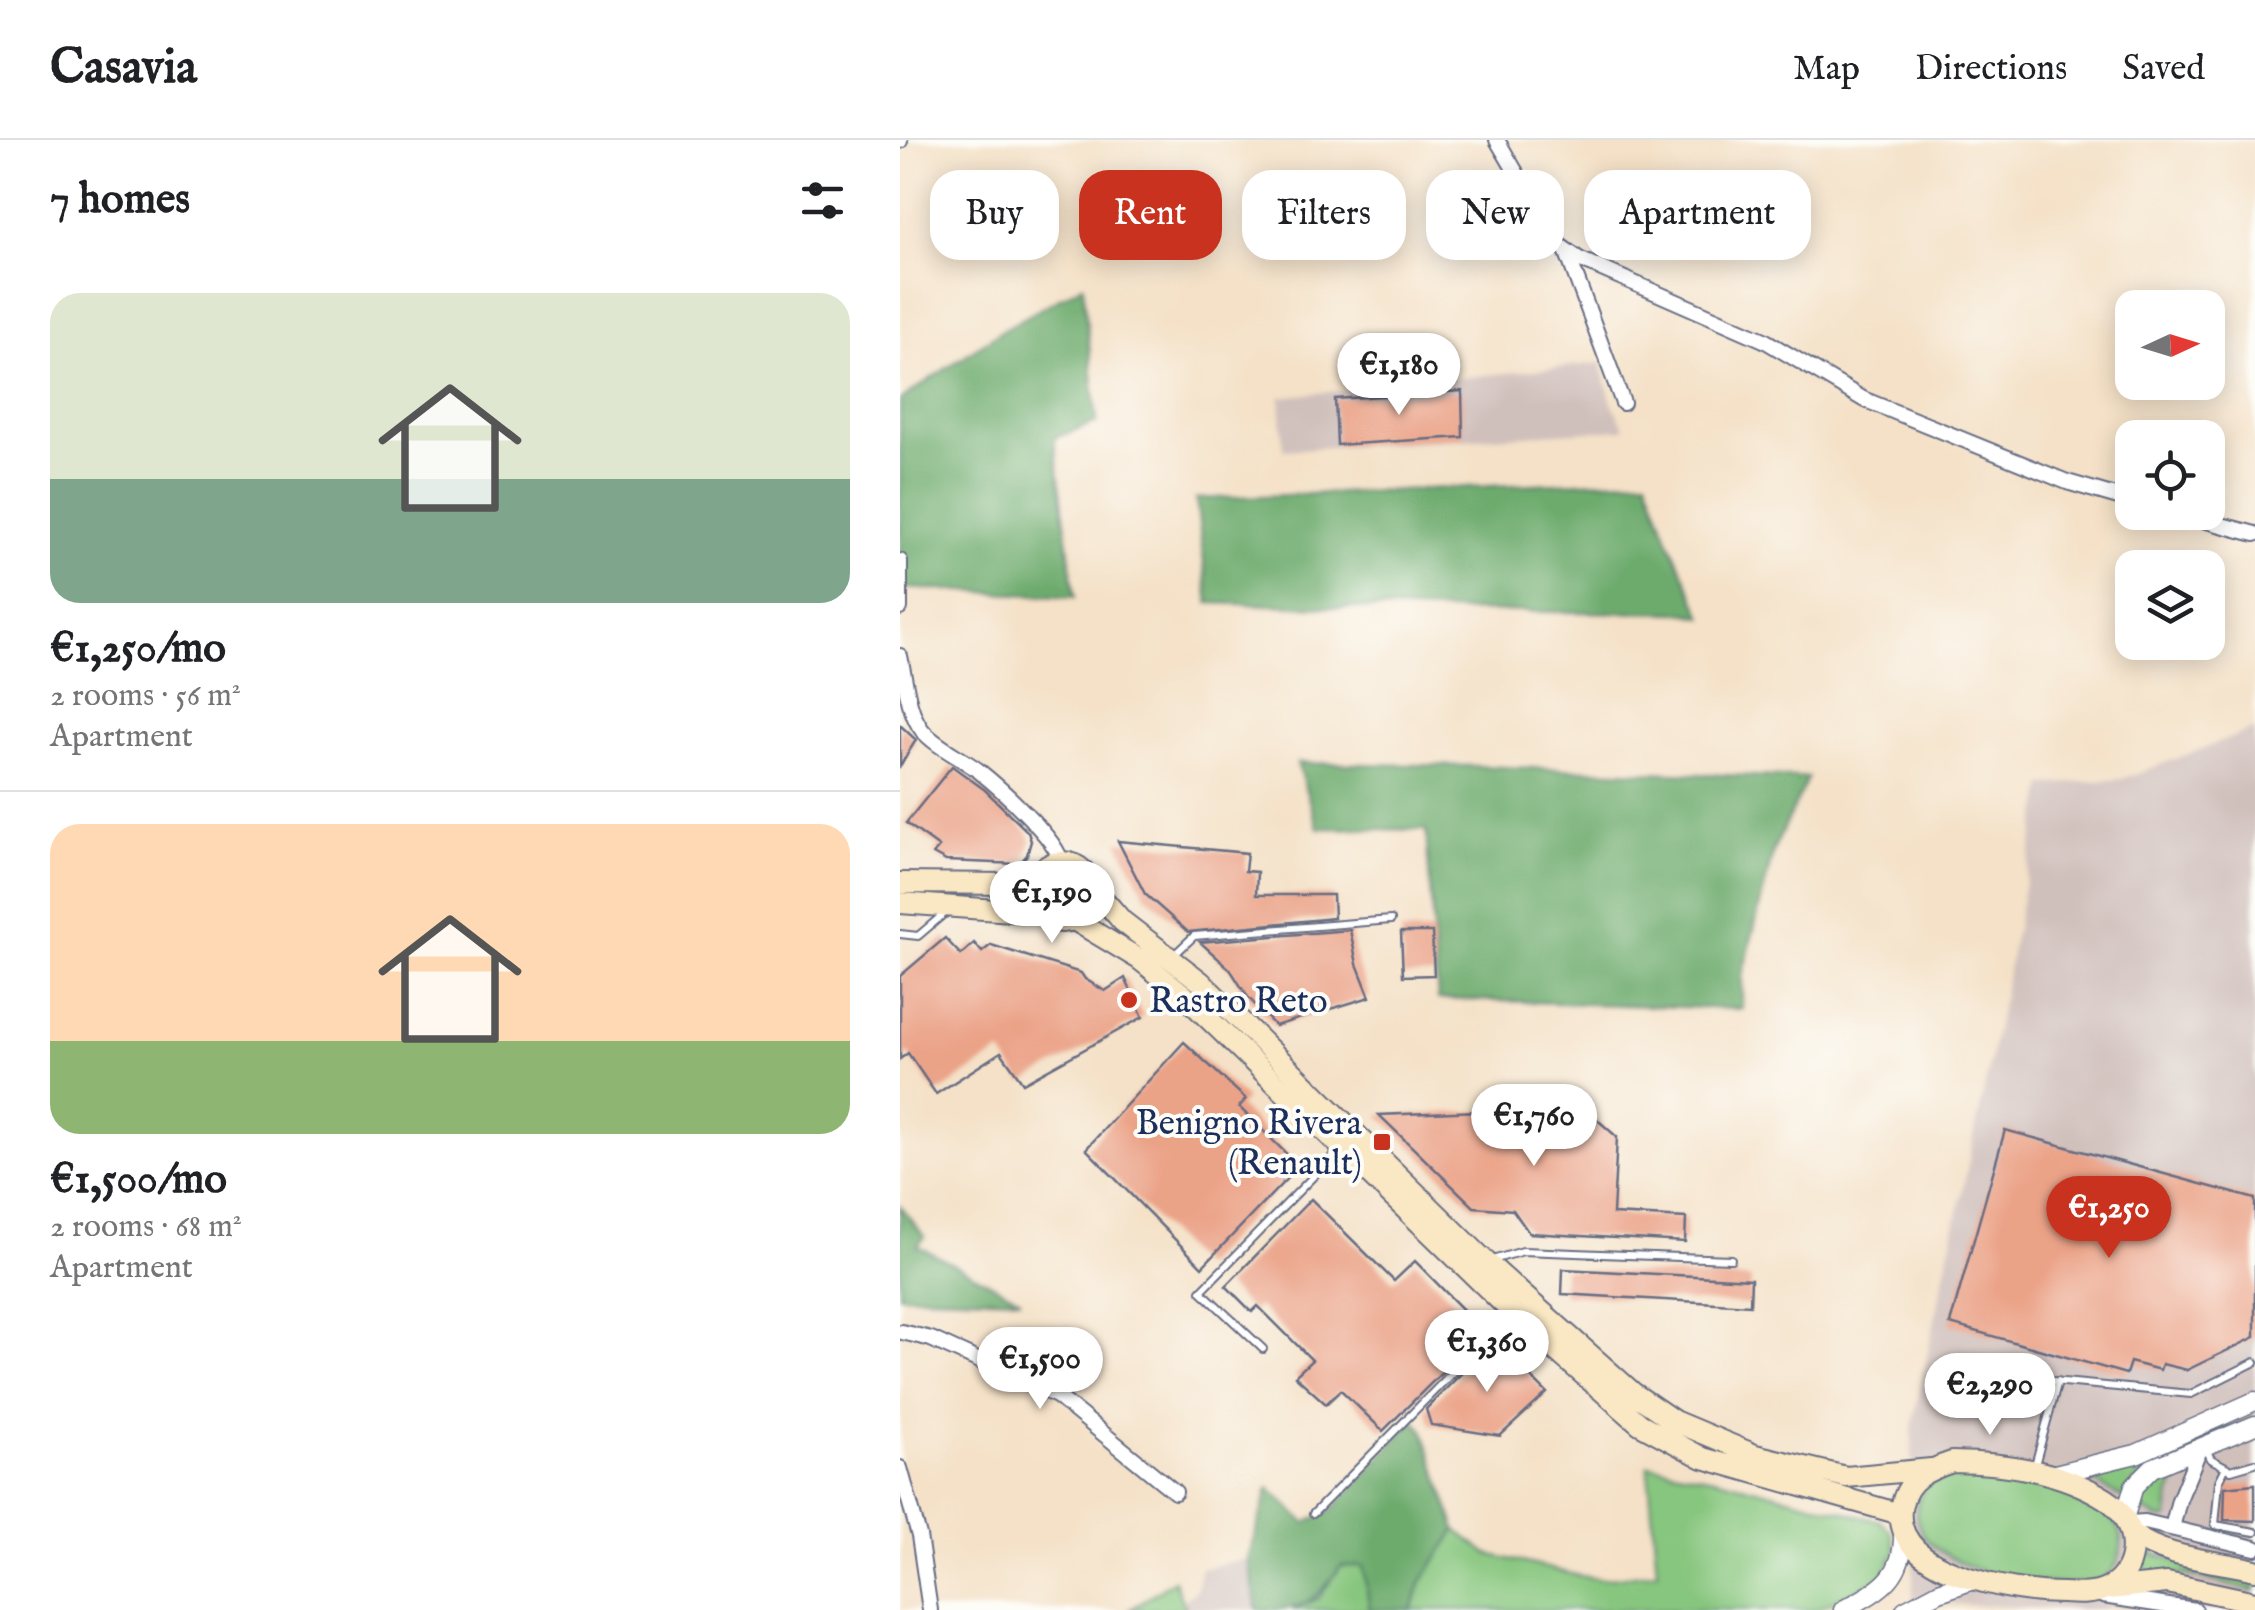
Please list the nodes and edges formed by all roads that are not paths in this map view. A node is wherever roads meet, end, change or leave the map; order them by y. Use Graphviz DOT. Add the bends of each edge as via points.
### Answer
graph roads {
  1 [pos="1497,140"];
  2 [pos="1566,250"];
  3 [pos="1623,403"];
  4 [pos="2115,496"];
  5 [pos="2225,526"];
  6 [pos="2255,534"];
  7 [pos="900,561"];
  8 [pos="900,608"];
  9 [pos="900,656"];
  10 [pos="1061,862"];
  11 [pos="1035,878"];
  12 [pos="900,882"];
  13 [pos="1092,886"];
  14 [pos="900,903"];
  15 [pos="953,906"];
  16 [pos="1040,913"];
  17 [pos="1074,920"];
  18 [pos="1391,920"];
  19 [pos="900,934"];
  20 [pos="1170,958"];
  21 [pos="1342,1148"];
  22 [pos="1731,1259"];
  23 [pos="1486,1262"];
  24 [pos="1512,1312"];
  25 [pos="901,1332"];
  26 [pos="1263,1349"];
  27 [pos="2255,1362"];
  28 [pos="1956,1372"];
  29 [pos="2058,1381"];
  30 [pos="2255,1400"];
  31 [pos="2255,1424"];
  32 [pos="2202,1447"];
  33 [pos="2255,1463"];
  34 [pos="2226,1467"];
  35 [pos="900,1468"];
  36 [pos="1931,1469"];
  37 [pos="2041,1473"];
  38 [pos="1175,1492"];
  39 [pos="1313,1514"];
  40 [pos="1901,1522"];
  41 [pos="2128,1524"];
  42 [pos="2172,1528"];
  43 [pos="2255,1532"];
  44 [pos="2225,1534"];
  45 [pos="2255,1548"];
  46 [pos="2255,1570"];
  47 [pos="1973,1580"];
  48 [pos="2097,1592"];
  49 [pos="2255,1602"];
  50 [pos="930,1610"];
  51 [pos="1842,1610"];
  52 [pos="1904,1610"];
  53 [pos="2196,1610"];
  1 -- 2 [label="street"];
  2 -- 3 [label="street"];
  2 -- 4 [label="street" via="1764,340 1863,398"];
  5 -- 6 [label="street"];
  7 -- 8 [label="street"];
  9 -- 10 [label="street" via="922,730 981,773"];
  10 -- 11 [label="main road"];
  10 -- 13 [label="main road" via="1080,868"];
  11 -- 12 [label="main road" via="1010,884"];
  11 -- 16 [label="main road" via="1032,896"];
  13 -- 17 [label="main road" via="1091,902"];
  13 -- 20 [label="main road" via="1122,921"];
  14 -- 15 [label="main road"];
  15 -- 16 [label="main road"];
  15 -- 19 [label="lane" via="918,936"];
  16 -- 17 [label="main road" via="1056,922"];
  17 -- 21 [label="main road" via="1184,995"];
  18 -- 20 [label="lane" via="1194,936"];
  20 -- 23 [label="main road"];
  21 -- 24 [label="main road"];
  21 -- 26 [label="lane" via="1201,1291"];
  22 -- 23 [label="lane" via="1523,1250"];
  23 -- 36 [label="main road" via="1633,1393 1698,1434 1846,1477"];
  24 -- 39 [label="lane"];
  24 -- 40 [label="main road" via="1640,1424 1702,1458"];
  25 -- 38 [label="street" via="1058,1396"];
  27 -- 29 [label="lane" via="2191,1394"];
  28 -- 29 [label="lane"];
  29 -- 37 [label="lane"];
  30 -- 37 [label="street" via="2136,1454"];
  31 -- 32 [label="street"];
  32 -- 34 [label="lane"];
  32 -- 41 [label="street" via="2152,1468 2134,1486"];
  32 -- 42 [label="street"];
  33 -- 34 [label="lane"];
  34 -- 44 [label="lane" via="2215,1526"];
  35 -- 50 [label="street"];
  36 -- 37 [label="main road" via="1994,1463"];
  36 -- 40 [label="main road" via="1904,1493"];
  37 -- 41 [label="main road" via="2106,1498"];
  40 -- 47 [label="main road" via="1928,1560"];
  40 -- 51 [label="street" via="1901,1564"];
  41 -- 42 [label="street"];
  41 -- 46 [label="main road" via="2146,1544"];
  41 -- 48 [label="main road" via="2128,1567"];
  42 -- 44 [label="street"];
  43 -- 44 [label="lane"];
  44 -- 45 [label="street"];
  47 -- 48 [label="main road" via="2042,1593"];
  47 -- 52 [label="street"];
  48 -- 49 [label="main road" via="2167,1583"];
  48 -- 53 [label="street"];
}
